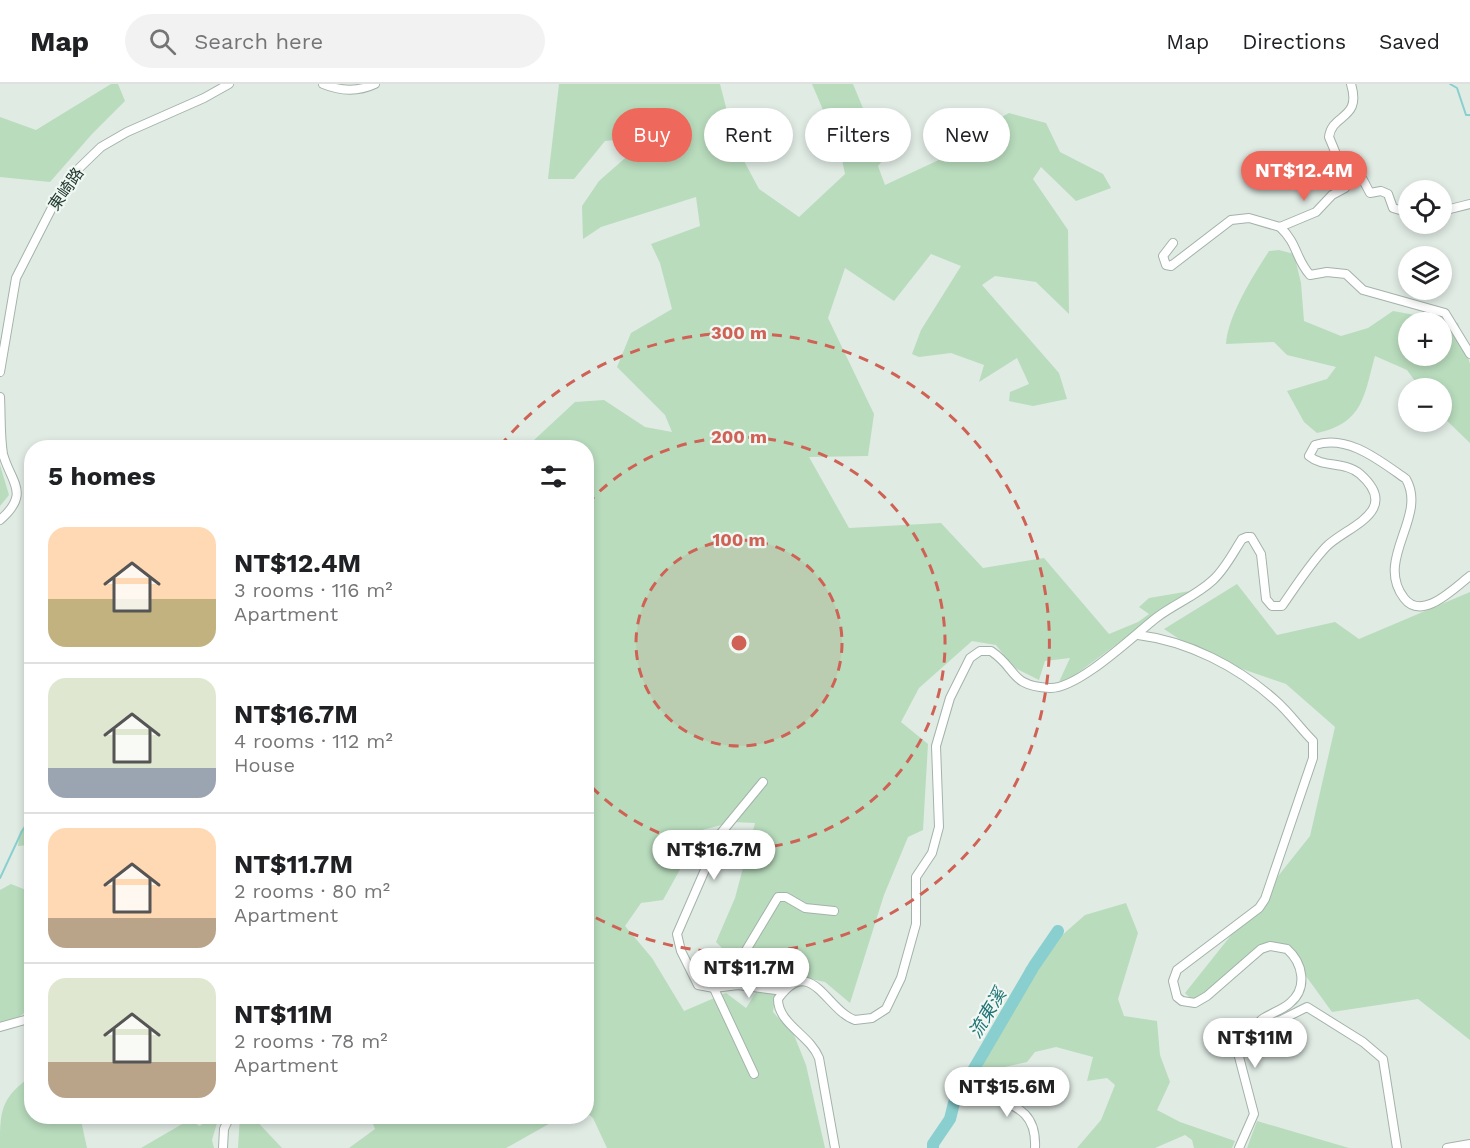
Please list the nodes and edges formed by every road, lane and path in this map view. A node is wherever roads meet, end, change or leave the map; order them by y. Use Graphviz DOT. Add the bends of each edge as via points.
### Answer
graph roads {
  1 [pos="229,84"];
  2 [pos="323,84"];
  3 [pos="375,84"];
  4 [pos="1351,84"];
  5 [pos="1352,177"];
  6 [pos="1470,204"];
  7 [pos="1452,208"];
  8 [pos="1398,210"];
  9 [pos="1280,227"];
  10 [pos="1173,243"];
  11 [pos="1470,354"];
  12 [pos="0,372"];
  13 [pos="0,397"];
  14 [pos="0,520"];
  15 [pos="1470,576"];
  16 [pos="1138,635"];
  17 [pos="763,782"];
  18 [pos="834,910"];
  19 [pos="705,955"];
  20 [pos="714,988"];
  21 [pos="772,989"];
  22 [pos="784,991"];
  23 [pos="24,1020"];
  24 [pos="0,1027"];
  25 [pos="1255,1027"];
  26 [pos="754,1074"];
  27 [pos="979,1090"];
  28 [pos="226,1124"];
  29 [pos="1470,1144"];
  30 [pos="223,1148"];
  31 [pos="835,1148"];
  32 [pos="1035,1148"];
  33 [pos="1239,1148"];
  34 [pos="1397,1148"];
  35 [pos="1447,1148"];
  1 -- 12 [label="street, 東崎路" via="101,147 72,175 16,278"];
  2 -- 3 [label="street" via="355,90"];
  4 -- 5 [label="street" via="1352,110 1333,126 1329,137 1341,166"];
  5 -- 8 [label="street" via="1362,178 1370,193 1388,194 1393,208"];
  5 -- 9 [label="street" via="1345,188 1316,212"];
  6 -- 7 [label="street"];
  9 -- 10 [label="street" via="1249,218 1231,220 1171,266 1166,265 1163,256"];
  9 -- 11 [label="street" via="1293,239 1300,262 1310,275 1346,274 1363,290 1445,313"];
  13 -- 14 [label="street" via="3,454 17,487 14,506"];
  15 -- 16 [label="street" via="1430,605 1415,607 1406,602 1396,588 1393,568 1410,507 1409,484 1398,473 1352,446 1321,443 1309,452 1311,458 1355,470 1372,489 1374,499 1367,520 1333,540 1279,607 1270,606 1266,599 1261,554 1251,537 1245,537 1213,580"];
  16 -- 22 [label="street" via="1082,676 1057,688 1023,683 992,651 980,651 970,658 950,698 936,746 939,827 932,853 916,877 915,930 891,1002 879,1014 855,1020 840,1012 809,982 795,982"];
  16 -- 25 [label="street" via="1180,645 1235,669 1275,700 1313,741 1313,758 1265,899 1174,975 1177,997 1195,1004 1261,949 1287,949 1301,967 1297,995 1290,1004 1259,1020"];
  17 -- 20 [label="street" via="721,833 677,934 698,985"];
  18 -- 21 [label="street" via="805,908 786,897 778,897 745,952"];
  19 -- 20 [label="street"];
  20 -- 21 [label="street" via="738,985"];
  20 -- 26 [label="street"];
  21 -- 22 [label="street"];
  22 -- 31 [label="street" via="778,999 781,1012 813,1044 819,1058"];
  23 -- 24 [label="street"];
  25 -- 33 [label="street" via="1248,1032 1238,1053 1254,1114"];
  25 -- 34 [label="street" via="1311,1007 1383,1059"];
  27 -- 32 [label="street" via="1024,1112 1033,1123"];
  28 -- 30 [label="street"];
  29 -- 35 [label="street"];
}
